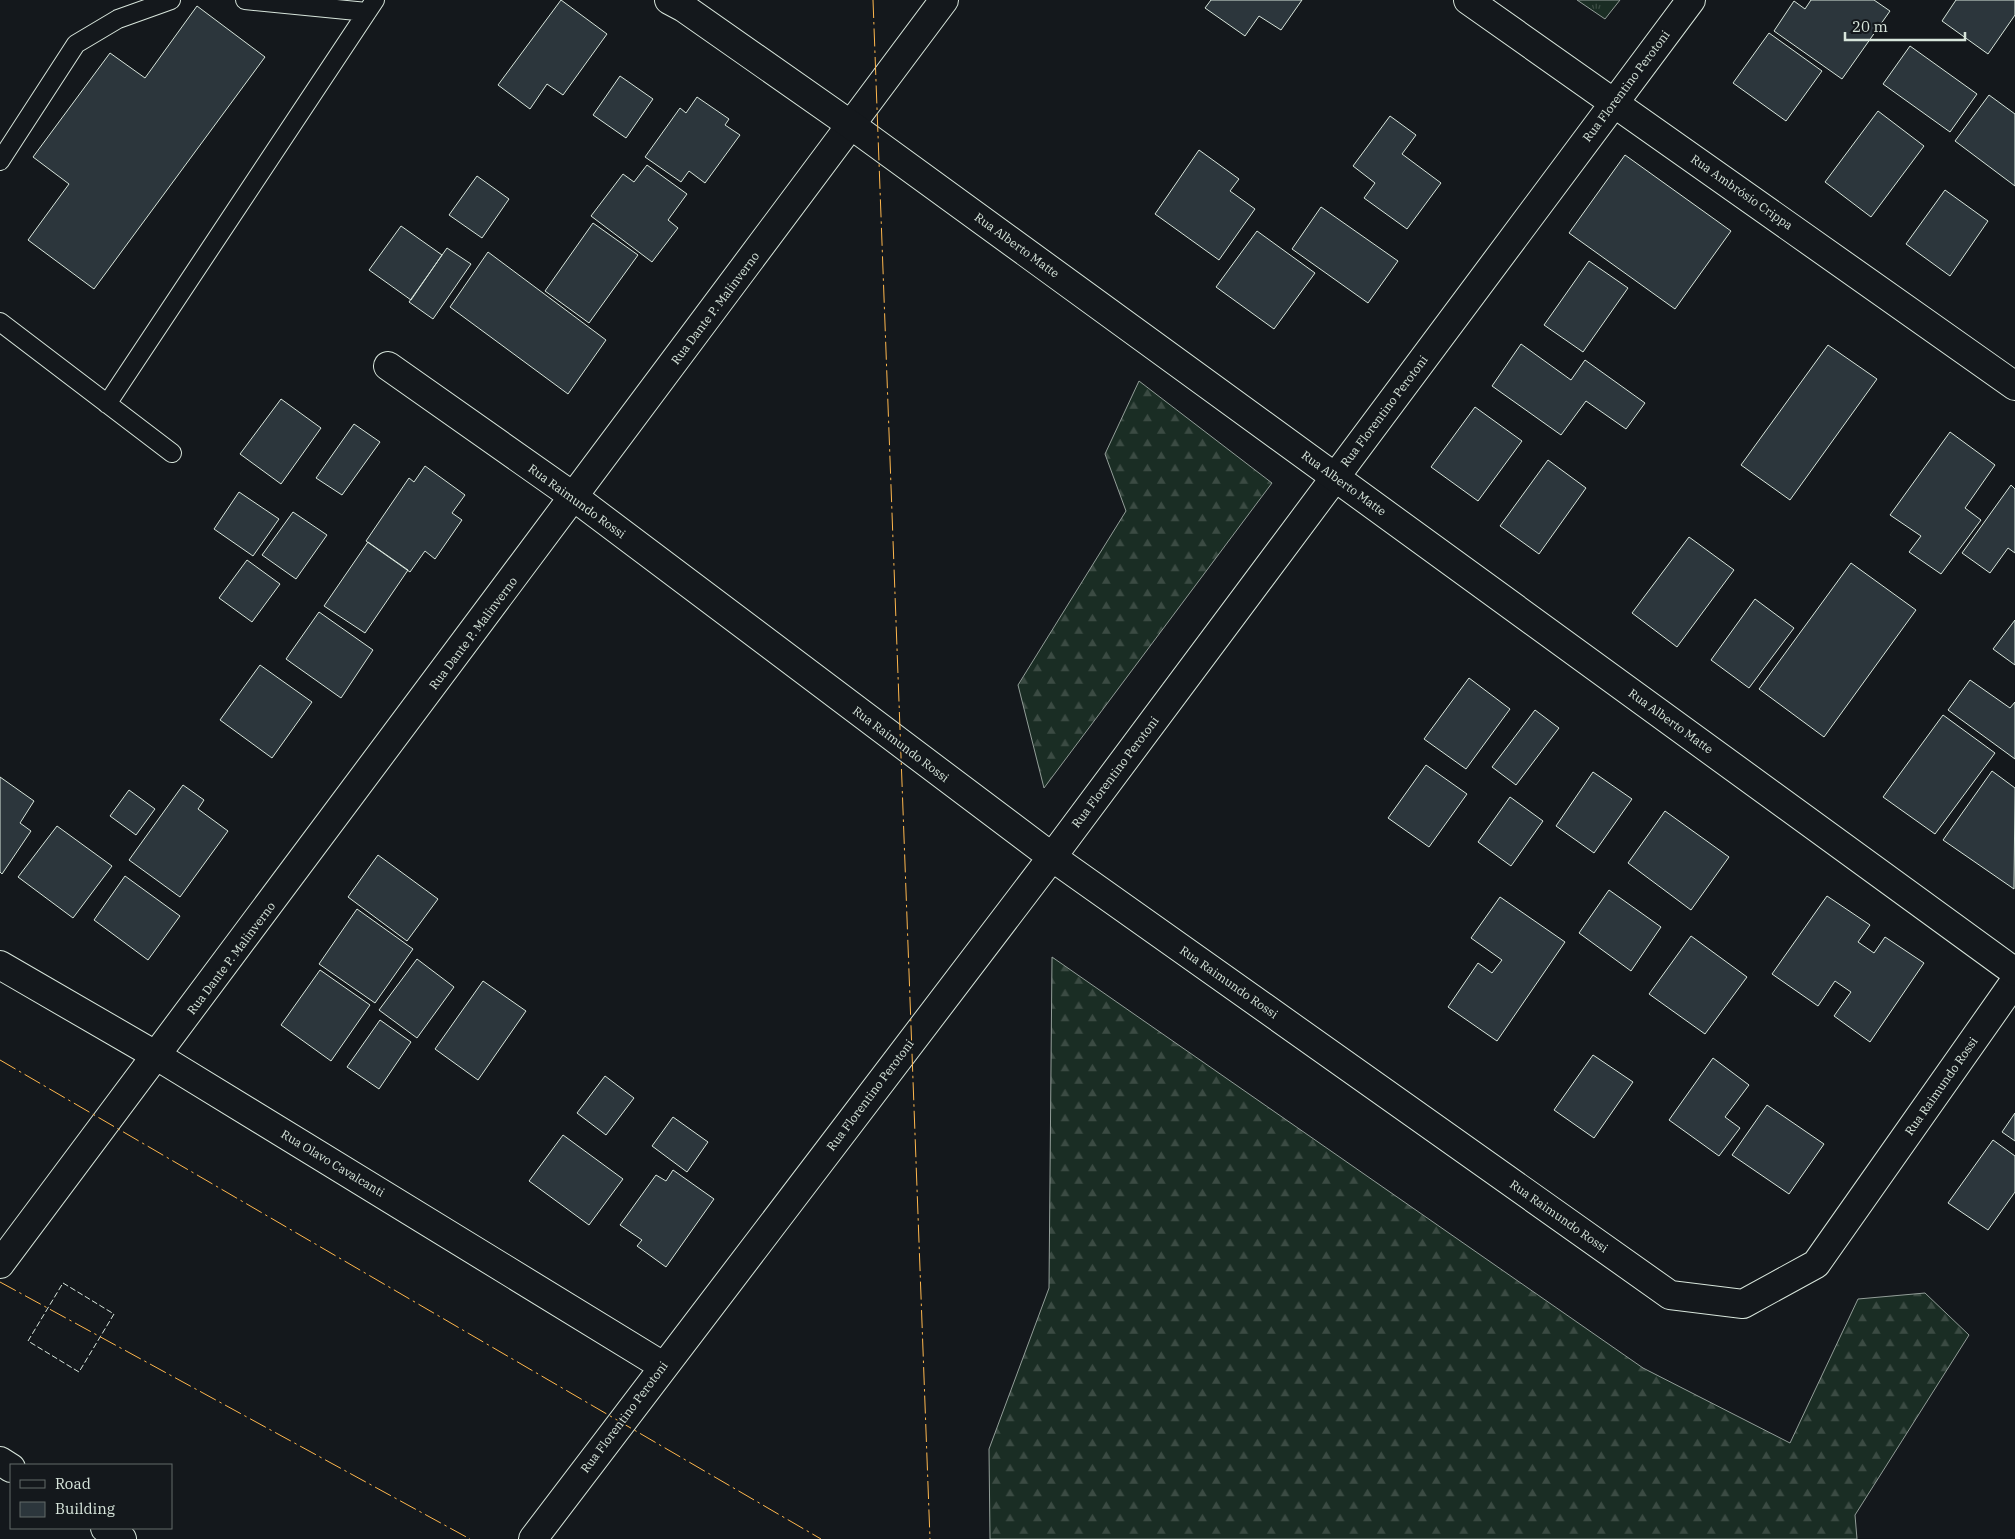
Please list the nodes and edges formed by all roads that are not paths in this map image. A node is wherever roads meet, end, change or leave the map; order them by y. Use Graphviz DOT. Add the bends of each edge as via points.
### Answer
graph roads {
  1 [pos="171,0"];
  2 [pos="245,0"];
  3 [pos="669,0"];
  4 [pos="944,0"];
  5 [pos="1468,0"];
  6 [pos="1691,0"];
  7 [pos="371,6"];
  8 [pos="1614,102"];
  9 [pos="851,125"];
  10 [pos="0,161"];
  11 [pos="0,322"];
  12 [pos="388,366"];
  13 [pos="2015,386"];
  14 [pos="108,404"];
  15 [pos="172,453"];
  16 [pos="1336,477"];
  17 [pos="574,497"];
  18 [pos="1052,857"];
  19 [pos="0,965"];
  20 [pos="2015,972"];
  21 [pos="2015,981"];
  22 [pos="157,1056"];
  23 [pos="0,1264"];
  24 [pos="663,1366"];
  25 [pos="107,1529"];
  26 [pos="122,1539"];
  27 [pos="533,1539"];
  1 -- 10 [label="lane" via="118,19 76,44"];
  2 -- 7 [label="lane"];
  3 -- 9 [label="street, Rua Alberto Matte"];
  4 -- 9 [label="street, Rua Dante P. Malinverno"];
  5 -- 8 [label="street, Rua Ambrósio Crippa"];
  6 -- 8 [label="street, Rua Florentino Perotoni"];
  7 -- 14 [label="lane"];
  8 -- 13 [label="street, Rua Ambrósio Crippa"];
  8 -- 16 [label="street, Rua Florentino Perotoni"];
  9 -- 16 [label="street, Rua Alberto Matte"];
  9 -- 17 [label="street, Rua Dante P. Malinverno"];
  11 -- 14 [label="lane"];
  12 -- 17 [label="street, Rua Raimundo Rossi"];
  14 -- 15 [label="lane"];
  16 -- 18 [label="street, Rua Florentino Perotoni"];
  16 -- 20 [label="street, Rua Alberto Matte"];
  17 -- 18 [label="street, Rua Raimundo Rossi"];
  17 -- 22 [label="street, Rua Dante P. Malinverno"];
  18 -- 21 [label="street, Rua Raimundo Rossi" via="1670,1294 1679,1296 1743,1304 1816,1264"];
  18 -- 24 [label="street, Rua Florentino Perotoni"];
  19 -- 22 [label="street, Rua Olavo Cavalcanti"];
  22 -- 23 [label="street, Rua Dante P. Malinverno"];
  22 -- 24 [label="street, Rua Olavo Cavalcanti"];
  24 -- 27 [label="street, Rua Florentino Perotoni"];
  25 -- 26 [label="street"];
}
